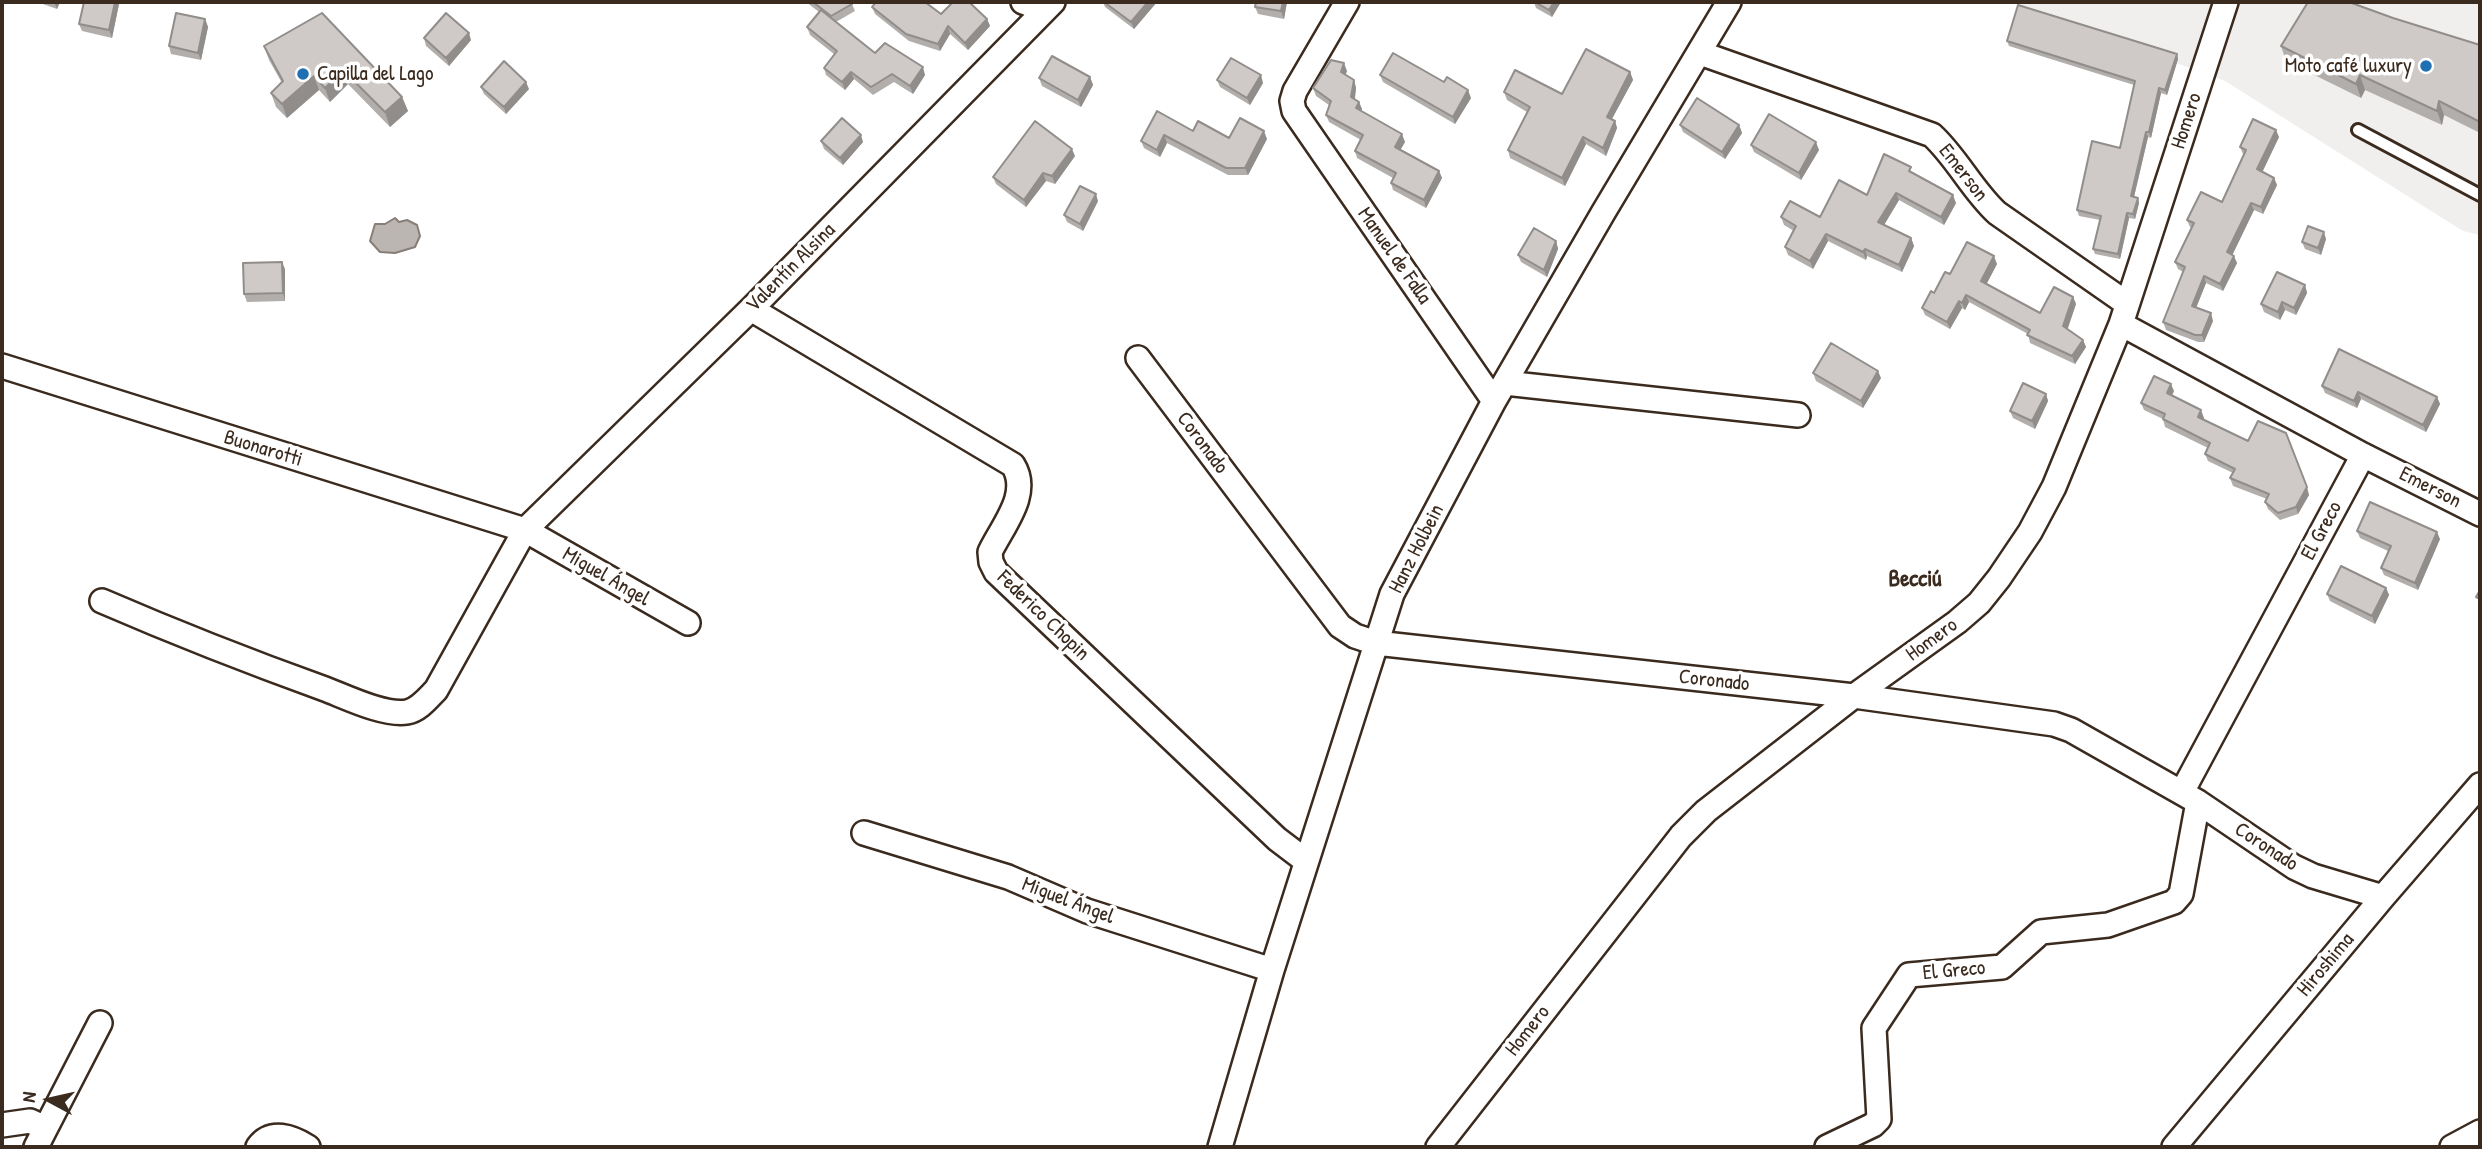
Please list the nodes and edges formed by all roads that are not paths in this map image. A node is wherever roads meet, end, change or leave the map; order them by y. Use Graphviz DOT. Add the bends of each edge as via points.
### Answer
graph roads {
  1 [pos="1347,2"];
  2 [pos="1729,2"];
  3 [pos="2227,2"];
  4 [pos="1040,4"];
  5 [pos="1700,53"];
  6 [pos="2358,130"];
  7 [pos="2480,195"];
  8 [pos="751,309"];
  9 [pos="2124,314"];
  10 [pos="1138,358"];
  11 [pos="2,366"];
  12 [pos="1499,392"];
  13 [pos="1798,415"];
  14 [pos="2363,454"];
  15 [pos="2480,514"];
  16 [pos="525,530"];
  17 [pos="102,601"];
  18 [pos="688,623"];
  19 [pos="1376,643"];
  20 [pos="1854,696"];
  21 [pos="2480,785"];
  22 [pos="2190,797"];
  23 [pos="864,833"];
  24 [pos="1307,861"];
  25 [pos="2382,897"];
  26 [pos="1272,970"];
  27 [pos="100,1023"];
  28 [pos="2,1125"];
  29 [pos="2480,1132"];
  30 [pos="40,1138"];
  31 [pos="258,1147"];
  32 [pos="308,1147"];
  33 [pos="1220,1147"];
  34 [pos="1438,1147"];
  35 [pos="1827,1147"];
  36 [pos="2174,1147"];
  37 [pos="2452,1147"];
  1 -- 12 [label="street, Manuel de Falla" via="1295,91 1294,111"];
  2 -- 5 [label="street, Hanz Holbein"];
  3 -- 9 [label="street, Homero"];
  4 -- 8 [label="street, Valentín Alsina"];
  5 -- 9 [label="street, Emerson" via="1932,135 1984,201"];
  5 -- 12 [label="street, Hanz Holbein"];
  6 -- 7 [label="lane"];
  8 -- 16 [label="street, Valentín Alsina"];
  8 -- 24 [label="street, Federico Chopin" via="1013,465 1020,484 1018,498 990,552 996,572 1277,839"];
  9 -- 14 [label="street, Emerson"];
  9 -- 20 [label="street, Homero" via="2054,488 1999,578 1957,622"];
  10 -- 19 [label="street, Coronado" via="1340,625"];
  11 -- 16 [label="street, Buonarotti"];
  12 -- 13 [label="street"];
  12 -- 19 [label="street, Hanz Holbein" via="1397,585"];
  14 -- 15 [label="street, Emerson"];
  14 -- 22 [label="street, El Greco"];
  16 -- 17 [label="street, Valentín Alsina" via="436,690 409,712 394,712 340,695"];
  16 -- 18 [label="street, Miguel Ángel"];
  19 -- 20 [label="street, Coronado"];
  19 -- 24 [label="street, Hanz Holbein"];
  20 -- 22 [label="street, Coronado" via="2054,724"];
  20 -- 34 [label="street, Homero" via="1706,811 1681,836"];
  21 -- 25 [label="street, Hiroshima"];
  22 -- 25 [label="street, Coronado" via="2294,867"];
  22 -- 35 [label="street, El Greco" via="2181,894 2174,902 2108,925 2041,932 2002,967 1909,975 1874,1028 1879,1119"];
  23 -- 26 [label="street, Miguel Ángel" via="1008,877 1087,911"];
  24 -- 26 [label="street, Hanz Holbein"];
  25 -- 36 [label="street, Hiroshima"];
  26 -- 33 [label="street, Hanz Holbein"];
  27 -- 30 [label="street"];
  28 -- 30 [label="street" via="30,1121"];
  29 -- 37 [label="street"];
  31 -- 32 [label="street" via="278,1135"];
}
